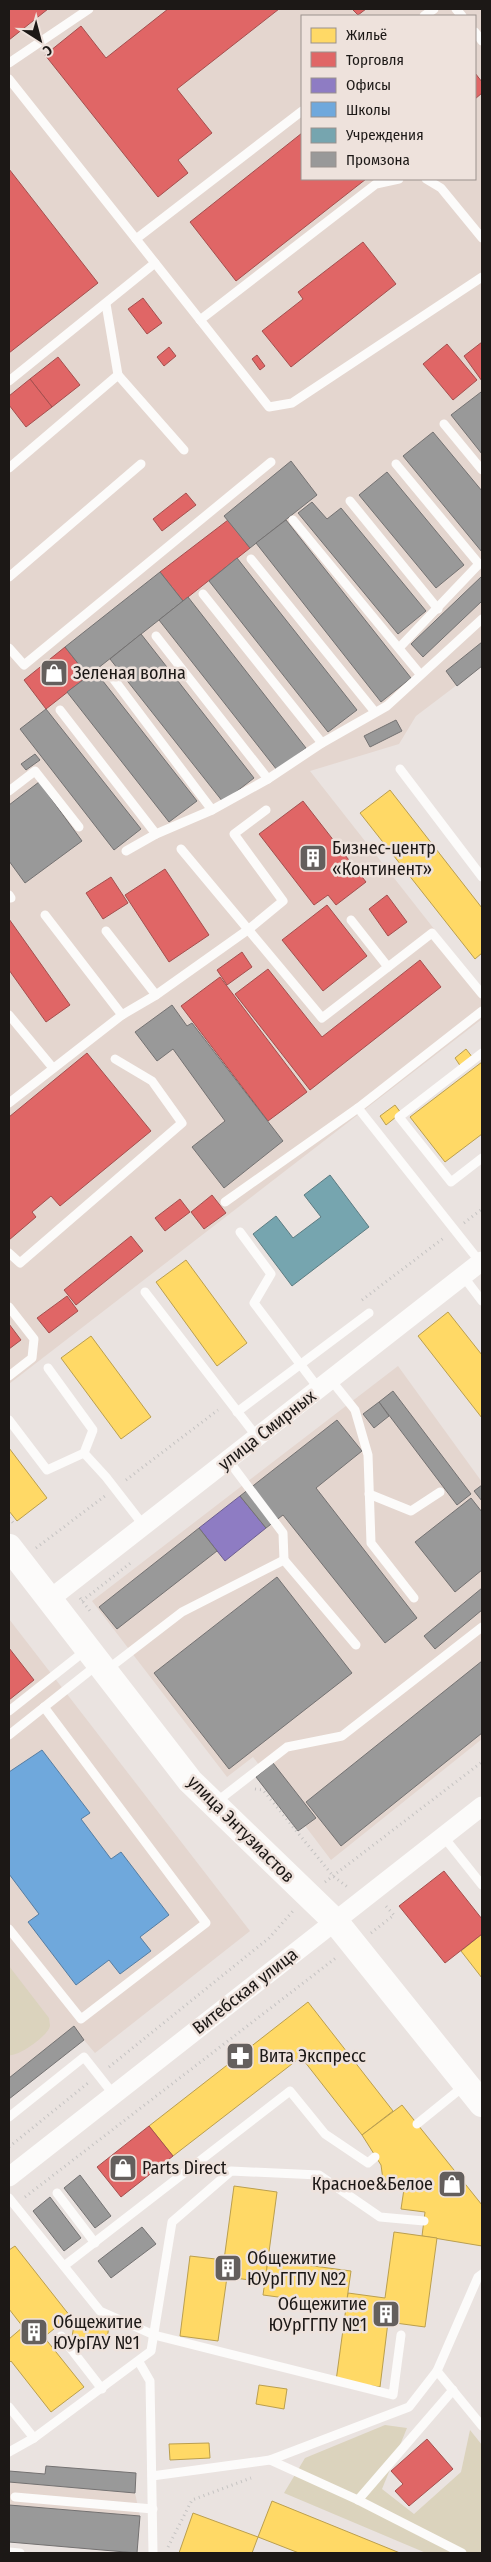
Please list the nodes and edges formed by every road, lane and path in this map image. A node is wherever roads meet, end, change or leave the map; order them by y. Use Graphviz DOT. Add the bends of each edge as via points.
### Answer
graph roads {
  1 [pos="89,9"];
  2 [pos="9,63"];
  3 [pos="9,79"];
  4 [pos="301,112"];
  5 [pos="394,180"];
  6 [pos="428,180"];
  7 [pos="482,238"];
  8 [pos="136,239"];
  9 [pos="155,263"];
  10 [pos="482,277"];
  11 [pos="106,304"];
  12 [pos="200,320"];
  13 [pos="118,375"];
  14 [pos="9,381"];
  15 [pos="444,424"];
  16 [pos="184,450"];
  17 [pos="271,462"];
  18 [pos="141,464"];
  19 [pos="396,464"];
  20 [pos="9,468"];
  21 [pos="482,470"];
  22 [pos="350,501"];
  23 [pos="292,520"];
  24 [pos="251,559"];
  25 [pos="481,563"];
  26 [pos="9,577"];
  27 [pos="203,594"];
  28 [pos="438,609"];
  29 [pos="482,619"];
  30 [pos="156,636"];
  31 [pos="9,648"];
  32 [pos="399,648"];
  33 [pos="109,673"];
  34 [pos="420,674"];
  35 [pos="60,710"];
  36 [pos="375,712"];
  37 [pos="322,743"];
  38 [pos="400,769"];
  39 [pos="268,780"];
  40 [pos="9,791"];
  41 [pos="212,810"];
  42 [pos="266,810"];
  43 [pos="80,827"];
  44 [pos="156,834"];
  45 [pos="181,849"];
  46 [pos="126,851"];
  47 [pos="482,877"];
  48 [pos="45,915"];
  49 [pos="351,920"];
  50 [pos="249,929"];
  51 [pos="106,931"];
  52 [pos="388,967"];
  53 [pos="482,994"];
  54 [pos="156,995"];
  55 [pos="482,1011"];
  56 [pos="9,1015"];
  57 [pos="122,1015"];
  58 [pos="482,1053"];
  59 [pos="115,1059"];
  60 [pos="53,1068"];
  61 [pos="9,1103"];
  62 [pos="358,1108"];
  63 [pos="482,1158"];
  64 [pos="225,1202"];
  65 [pos="240,1232"];
  66 [pos="9,1253"];
  67 [pos="481,1262"];
  68 [pos="463,1276"];
  69 [pos="145,1292"];
  70 [pos="482,1300"];
  71 [pos="9,1308"];
  72 [pos="369,1313"];
  73 [pos="300,1364"];
  74 [pos="48,1368"];
  75 [pos="9,1376"];
  76 [pos="325,1385"];
  77 [pos="237,1412"];
  78 [pos="9,1420"];
  79 [pos="257,1438"];
  80 [pos="84,1453"];
  81 [pos="228,1460"];
  82 [pos="440,1492"];
  83 [pos="369,1494"];
  84 [pos="9,1518"];
  85 [pos="144,1526"];
  86 [pos="19,1538"];
  87 [pos="45,1554"];
  88 [pos="284,1560"];
  89 [pos="60,1592"];
  90 [pos="414,1598"];
  91 [pos="94,1617"];
  92 [pos="482,1627"];
  93 [pos="356,1645"];
  94 [pos="97,1661"];
  95 [pos="44,1707"];
  96 [pos="9,1711"];
  97 [pos="9,1735"];
  98 [pos="482,1762"];
  99 [pos="236,1786"];
  100 [pos="213,1804"];
  101 [pos="482,1806"];
  102 [pos="443,1836"];
  103 [pos="333,1876"];
  104 [pos="482,1885"];
  105 [pos="307,1895"];
  106 [pos="363,1899"];
  107 [pos="388,1920"];
  108 [pos="335,1922"];
  109 [pos="9,1929"];
  110 [pos="354,1945"];
  111 [pos="98,2075"];
  112 [pos="474,2094"];
  113 [pos="114,2095"];
  114 [pos="9,2117"];
  115 [pos="417,2124"];
  116 [pos="9,2147"];
  117 [pos="376,2157"];
  118 [pos="9,2177"];
  119 [pos="57,2193"];
  120 [pos="12,2202"];
  121 [pos="424,2221"];
  122 [pos="95,2243"];
  123 [pos="64,2266"];
  124 [pos="482,2274"];
  125 [pos="154,2335"];
  126 [pos="401,2335"];
  127 [pos="61,2336"];
  128 [pos="139,2362"];
  129 [pos="437,2371"];
  130 [pos="102,2389"];
  131 [pos="453,2390"];
  132 [pos="9,2408"];
  133 [pos="482,2426"];
  134 [pos="34,2438"];
  135 [pos="9,2452"];
  136 [pos="270,2460"];
  137 [pos="282,2466"];
  138 [pos="152,2476"];
  139 [pos="15,2497"];
  140 [pos="358,2500"];
  141 [pos="152,2509"];
  142 [pos="9,2552"];
  143 [pos="20,2553"];
  144 [pos="153,2553"];
  145 [pos="164,2553"];
  146 [pos="462,2553"];
  1 -- 2 [label="lane"];
  3 -- 8 [label="lane"];
  4 -- 8 [label="lane"];
  5 -- 12 [label="lane" via="376,184"];
  6 -- 7 [label="lane" via="441,188"];
  8 -- 9 [label="lane"];
  9 -- 11 [label="lane"];
  9 -- 12 [label="lane"];
  10 -- 12 [label="lane" via="292,403 269,407"];
  11 -- 13 [label="lane"];
  11 -- 14 [label="lane"];
  13 -- 16 [label="lane"];
  13 -- 20 [label="lane"];
  15 -- 21 [label="lane"];
  17 -- 31 [label="lane" via="24,665"];
  18 -- 26 [label="lane"];
  19 -- 25 [label="lane"];
  22 -- 28 [label="lane"];
  23 -- 32 [label="lane"];
  24 -- 36 [label="lane"];
  25 -- 28 [label="lane"];
  27 -- 37 [label="lane"];
  28 -- 32 [label="lane"];
  29 -- 34 [label="lane"];
  30 -- 39 [label="lane"];
  32 -- 34 [label="lane"];
  33 -- 41 [label="lane"];
  34 -- 36 [label="lane" via="387,706"];
  35 -- 44 [label="lane"];
  36 -- 37 [label="lane"];
  37 -- 39 [label="lane"];
  38 -- 47 [label="lane"];
  39 -- 41 [label="lane"];
  40 -- 43 [label="lane" via="35,771"];
  41 -- 44 [label="lane"];
  42 -- 50 [label="lane" via="234,834 283,901"];
  44 -- 46 [label="lane"];
  45 -- 50 [label="lane"];
  48 -- 57 [label="lane"];
  49 -- 52 [label="lane"];
  50 -- 52 [label="lane" via="322,1018"];
  50 -- 54 [label="lane"];
  51 -- 54 [label="lane"];
  52 -- 53 [label="lane" via="432,934"];
  54 -- 57 [label="lane"];
  55 -- 62 [label="lane"];
  56 -- 60 [label="lane"];
  57 -- 60 [label="lane"];
  58 -- 63 [label="lane" via="399,1117 451,1182"];
  59 -- 66 [label="lane" via="152,1081 182,1123 20,1262"];
  60 -- 61 [label="lane"];
  62 -- 64 [label="lane"];
  62 -- 67 [label="lane"];
  65 -- 73 [label="lane" via="271,1274 254,1303"];
  67 -- 68 [label="street, улица Смирных"];
  68 -- 70 [label="lane"];
  68 -- 76 [label="street, улица Смирных"];
  69 -- 77 [label="lane"];
  71 -- 75 [label="lane" via="34,1339 32,1358"];
  72 -- 73 [label="lane"];
  73 -- 76 [label="lane"];
  73 -- 77 [label="lane"];
  74 -- 80 [label="lane" via="93,1430"];
  76 -- 79 [label="street, улица Смирных"];
  76 -- 83 [label="lane" via="354,1410 368,1456"];
  77 -- 79 [label="lane"];
  78 -- 80 [label="lane" via="47,1470"];
  79 -- 81 [label="street, улица Смирных"];
  80 -- 85 [label="lane"];
  81 -- 85 [label="street, улица Смирных"];
  81 -- 88 [label="lane" via="282,1533"];
  82 -- 83 [label="lane" via="411,1512"];
  83 -- 90 [label="lane" via="371,1543"];
  84 -- 86 [label="path"];
  85 -- 89 [label="street, улица Смирных"];
  86 -- 87 [label="path"];
  86 -- 89 [label="main road, улица Энтузиастов"];
  88 -- 93 [label="lane"];
  88 -- 94 [label="lane" via="182,1612"];
  89 -- 91 [label="path"];
  89 -- 94 [label="main road, улица Энтузиастов"];
  92 -- 99 [label="lane" via="342,1736 287,1747"];
  94 -- 95 [label="lane"];
  94 -- 96 [label="lane"];
  94 -- 100 [label="main road, улица Энтузиастов" via="190,1781"];
  95 -- 97 [label="lane"];
  95 -- 109 [label="lane" via="206,1923 81,2019"];
  98 -- 103 [label="path"];
  99 -- 100 [label="lane"];
  99 -- 103 [label="path" via="264,1790"];
  100 -- 105 [label="main road, улица Энтузиастов"];
  101 -- 102 [label="street, Витебская улица"];
  102 -- 104 [label="lane"];
  102 -- 106 [label="street, Витебская улица"];
  103 -- 105 [label="path"];
  103 -- 106 [label="path"];
  105 -- 108 [label="main road, улица Энтузиастов"];
  105 -- 111 [label="path" via="269,1938"];
  106 -- 108 [label="street, Витебская улица"];
  107 -- 110 [label="path"];
  108 -- 110 [label="main road, улица Энтузиастов"];
  108 -- 113 [label="street, Витебская улица"];
  110 -- 112 [label="main road, улица Энтузиастов"];
  110 -- 120 [label="path"];
  111 -- 113 [label="lane"];
  111 -- 114 [label="lane" via="84,2057"];
  111 -- 116 [label="path"];
  112 -- 115 [label="lane"];
  113 -- 118 [label="street, Витебская улица"];
  117 -- 122 [label="lane" via="368,2163 325,2134 290,2091"];
  119 -- 122 [label="lane"];
  120 -- 123 [label="lane"];
  121 -- 125 [label="lane" via="380,2217 319,2175 231,2171 172,2222"];
  122 -- 123 [label="lane"];
  123 -- 125 [label="lane" via="100,2311"];
  124 -- 129 [label="lane"];
  125 -- 126 [label="lane" via="393,2395"];
  125 -- 128 [label="lane" via="151,2352"];
  127 -- 130 [label="lane"];
  128 -- 130 [label="lane"];
  128 -- 138 [label="lane" via="150,2381"];
  129 -- 131 [label="lane"];
  129 -- 136 [label="lane" via="409,2408"];
  130 -- 134 [label="lane"];
  131 -- 133 [label="lane"];
  131 -- 140 [label="lane"];
  132 -- 134 [label="lane"];
  134 -- 135 [label="lane"];
  136 -- 137 [label="lane"];
  136 -- 138 [label="lane"];
  137 -- 140 [label="lane"];
  137 -- 145 [label="path" via="192,2500"];
  138 -- 141 [label="lane"];
  139 -- 141 [label="lane"];
  140 -- 146 [label="lane"];
  141 -- 144 [label="lane"];
  142 -- 143 [label="lane"];
}
